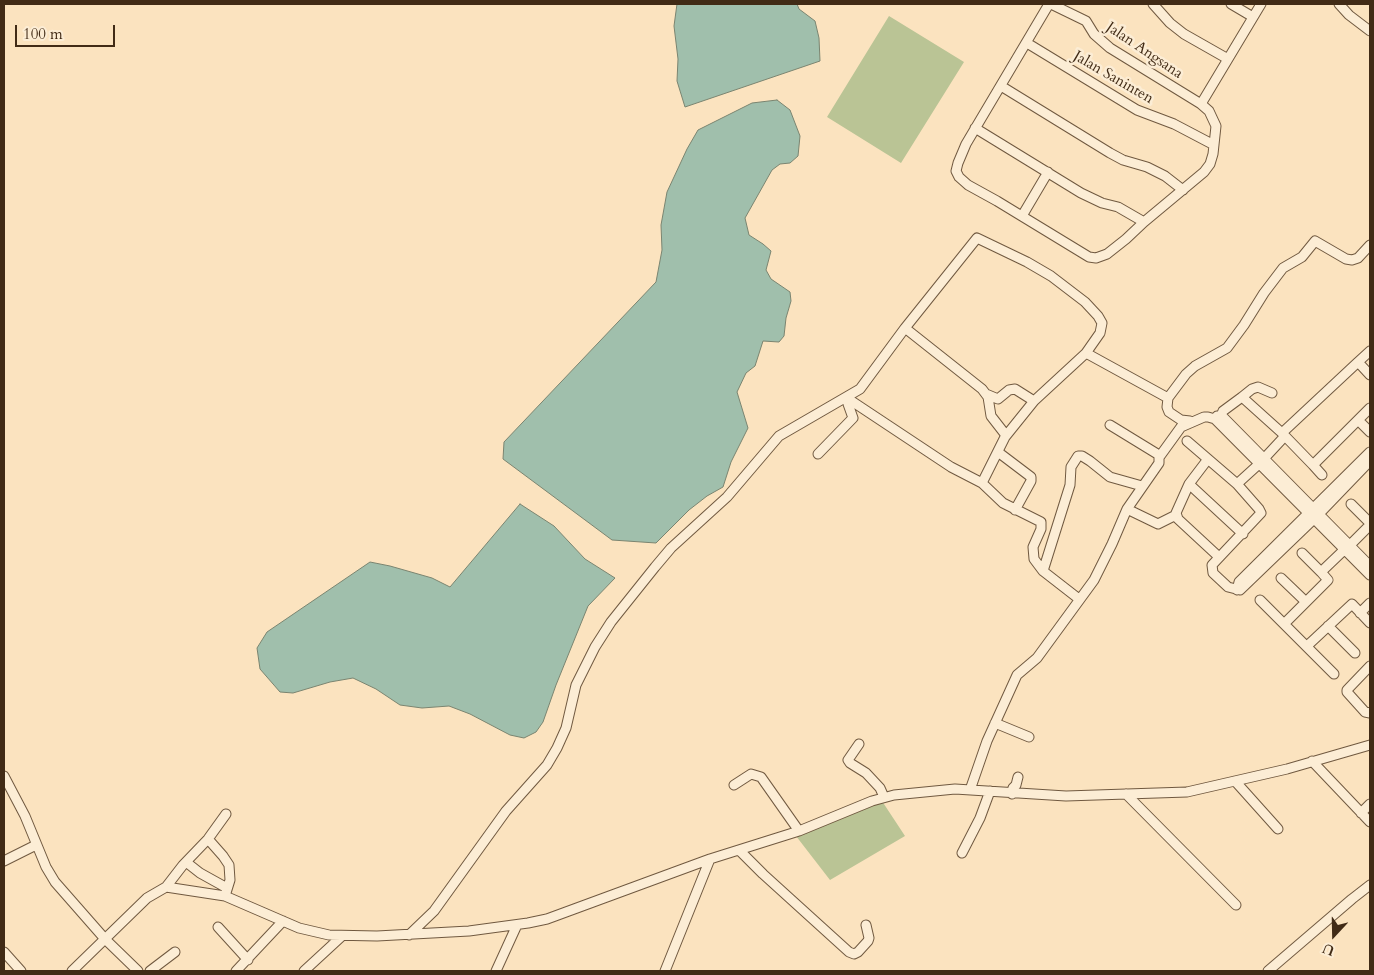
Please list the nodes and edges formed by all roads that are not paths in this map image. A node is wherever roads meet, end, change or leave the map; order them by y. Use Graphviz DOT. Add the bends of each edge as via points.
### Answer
graph roads {
  1 [pos="1050,4"];
  2 [pos="1153,4"];
  3 [pos="1231,4"];
  4 [pos="1261,4"];
  5 [pos="1339,4"];
  6 [pos="1253,17"];
  7 [pos="1370,31"];
  8 [pos="1027,43"];
  9 [pos="1228,60"];
  10 [pos="1001,86"];
  11 [pos="1200,104"];
  12 [pos="975,128"];
  13 [pos="1214,146"];
  14 [pos="1048,172"];
  15 [pos="1183,190"];
  16 [pos="1022,216"];
  17 [pos="1144,222"];
  18 [pos="1370,245"];
  19 [pos="905,328"];
  20 [pos="1370,351"];
  21 [pos="1086,353"];
  22 [pos="1358,362"];
  23 [pos="1370,375"];
  24 [pos="1272,393"];
  25 [pos="986,394"];
  26 [pos="1242,397"];
  27 [pos="848,398"];
  28 [pos="1168,398"];
  29 [pos="1034,401"];
  30 [pos="1370,408"];
  31 [pos="1218,418"];
  32 [pos="1358,420"];
  33 [pos="1190,422"];
  34 [pos="1110,425"];
  35 [pos="1370,432"];
  36 [pos="1284,435"];
  37 [pos="1005,438"];
  38 [pos="1187,441"];
  39 [pos="998,452"];
  40 [pos="1370,452"];
  41 [pos="818,454"];
  42 [pos="1160,456"];
  43 [pos="1208,459"];
  44 [pos="1262,461"];
  45 [pos="1370,461"];
  46 [pos="1313,465"];
  47 [pos="1322,475"];
  48 [pos="1351,475"];
  49 [pos="982,484"];
  50 [pos="1189,484"];
  51 [pos="1237,484"];
  52 [pos="1142,486"];
  53 [pos="1352,504"];
  54 [pos="1127,509"];
  55 [pos="1015,510"];
  56 [pos="1314,513"];
  57 [pos="1176,515"];
  58 [pos="1370,524"];
  59 [pos="1243,534"];
  60 [pos="1347,548"];
  61 [pos="1302,553"];
  62 [pos="1219,557"];
  63 [pos="1370,566"];
  64 [pos="1043,571"];
  65 [pos="1321,572"];
  66 [pos="1370,575"];
  67 [pos="1281,578"];
  68 [pos="1079,599"];
  69 [pos="1260,600"];
  70 [pos="1306,602"];
  71 [pos="1370,603"];
  72 [pos="1360,613"];
  73 [pos="1370,623"];
  74 [pos="1284,624"];
  75 [pos="1328,626"];
  76 [pos="1307,646"];
  77 [pos="1355,653"];
  78 [pos="1369,669"];
  79 [pos="1334,674"];
  80 [pos="1370,713"];
  81 [pos="995,723"];
  82 [pos="1029,737"];
  83 [pos="859,744"];
  84 [pos="1370,745"];
  85 [pos="1312,761"];
  86 [pos="4,776"];
  87 [pos="1018,777"];
  88 [pos="1235,781"];
  89 [pos="734,785"];
  90 [pos="970,790"];
  91 [pos="990,791"];
  92 [pos="1012,794"];
  93 [pos="1126,794"];
  94 [pos="884,797"];
  95 [pos="1370,804"];
  96 [pos="1361,813"];
  97 [pos="226,814"];
  98 [pos="1370,822"];
  99 [pos="1278,830"];
  100 [pos="799,831"];
  101 [pos="208,839"];
  102 [pos="36,845"];
  103 [pos="740,851"];
  104 [pos="962,853"];
  105 [pos="710,859"];
  106 [pos="4,861"];
  107 [pos="186,862"];
  108 [pos="1370,885"];
  109 [pos="166,887"];
  110 [pos="226,892"];
  111 [pos="1236,905"];
  112 [pos="283,921"];
  113 [pos="517,925"];
  114 [pos="866,925"];
  115 [pos="218,927"];
  116 [pos="409,934"];
  117 [pos="342,936"];
  118 [pos="105,939"];
  119 [pos="4,952"];
  120 [pos="175,952"];
  121 [pos="248,960"];
  122 [pos="20,971"];
  123 [pos="72,971"];
  124 [pos="138,971"];
  125 [pos="150,971"];
  126 [pos="236,971"];
  127 [pos="304,971"];
  128 [pos="496,971"];
  129 [pos="665,971"];
  130 [pos="1268,971"];
  1 -- 8 [label="street"];
  1 -- 11 [label="street, Jalan Angsana" via="1086,20 1094,34 1110,48"];
  2 -- 9 [label="street" via="1177,28"];
  3 -- 6 [label="street"];
  4 -- 6 [label="street"];
  5 -- 7 [label="street"];
  6 -- 9 [label="street"];
  8 -- 10 [label="street"];
  8 -- 13 [label="street, Jalan Saninten" via="1137,110 1174,124"];
  9 -- 11 [label="street"];
  10 -- 12 [label="street"];
  10 -- 15 [label="street" via="1110,153 1165,176"];
  11 -- 13 [label="street, Jalan Angsana" via="1209,110 1216,126"];
  12 -- 14 [label="street"];
  12 -- 16 [label="street" via="958,163 957,175"];
  13 -- 15 [label="street, Jalan Angsana" via="1210,164"];
  14 -- 16 [label="street"];
  14 -- 17 [label="street" via="1093,199 1118,207"];
  15 -- 17 [label="street, Jalan Angsana"];
  16 -- 17 [label="street, Jalan Angsana" via="1089,257 1096,258 1126,239"];
  18 -- 28 [label="street" via="1352,260 1318,241 1313,242 1302,257 1283,268 1227,348 1195,366"];
  19 -- 21 [label="street" via="977,238 1051,276 1085,302 1102,323"];
  19 -- 25 [label="street"];
  19 -- 27 [label="street" via="860,389"];
  20 -- 22 [label="street"];
  21 -- 28 [label="street"];
  21 -- 29 [label="street"];
  22 -- 23 [label="street"];
  22 -- 36 [label="street"];
  24 -- 26 [label="street" via="1258,388"];
  25 -- 29 [label="street" via="998,399 1015,389"];
  25 -- 37 [label="street" via="991,416"];
  26 -- 31 [label="street"];
  26 -- 36 [label="street"];
  27 -- 41 [label="street" via="853,418"];
  27 -- 49 [label="street"];
  27 -- 116 [label="street" via="780,436 727,497 671,548 595,647 576,685 566,728 547,765 506,811 434,911"];
  28 -- 33 [label="street" via="1169,412"];
  29 -- 37 [label="street"];
  30 -- 32 [label="street"];
  31 -- 33 [label="street" via="1208,416"];
  31 -- 44 [label="street"];
  32 -- 35 [label="street"];
  32 -- 46 [label="street"];
  33 -- 42 [label="street" via="1177,430"];
  34 -- 42 [label="street"];
  36 -- 44 [label="street"];
  36 -- 46 [label="street"];
  37 -- 39 [label="street"];
  38 -- 43 [label="street"];
  39 -- 49 [label="street"];
  39 -- 55 [label="street" via="1031,477"];
  40 -- 48 [label="street"];
  42 -- 52 [label="street" via="1158,466"];
  43 -- 50 [label="street"];
  43 -- 51 [label="street"];
  44 -- 51 [label="street"];
  44 -- 56 [label="street"];
  45 -- 48 [label="street"];
  46 -- 47 [label="street"];
  48 -- 56 [label="street"];
  49 -- 55 [label="street"];
  50 -- 57 [label="street"];
  50 -- 59 [label="street"];
  51 -- 59 [label="street" via="1261,513"];
  52 -- 54 [label="street"];
  52 -- 64 [label="street" via="1117,480 1078,456 1071,467 1070,485"];
  53 -- 58 [label="street"];
  54 -- 57 [label="street" via="1158,524"];
  54 -- 68 [label="street" via="1100,570"];
  55 -- 64 [label="street" via="1041,522 1033,554"];
  56 -- 60 [label="street"];
  56 -- 62 [label="street" via="1240,590 1230,589 1212,573 1212,565"];
  57 -- 62 [label="street"];
  58 -- 60 [label="street"];
  59 -- 62 [label="street"];
  60 -- 63 [label="street"];
  60 -- 65 [label="street"];
  60 -- 66 [label="street"];
  61 -- 65 [label="street"];
  64 -- 68 [label="street"];
  65 -- 70 [label="street" via="1328,580"];
  67 -- 70 [label="street"];
  68 -- 81 [label="street" via="1037,658 1018,675"];
  69 -- 74 [label="street"];
  70 -- 74 [label="street"];
  71 -- 72 [label="street"];
  72 -- 73 [label="street"];
  72 -- 75 [label="street" via="1352,604"];
  74 -- 76 [label="street"];
  75 -- 76 [label="street"];
  75 -- 77 [label="street"];
  76 -- 79 [label="street"];
  78 -- 80 [label="street" via="1347,692 1365,712"];
  81 -- 82 [label="street"];
  81 -- 90 [label="street"];
  83 -- 94 [label="street" via="848,760 866,773"];
  84 -- 85 [label="street"];
  85 -- 88 [label="street"];
  85 -- 96 [label="street"];
  86 -- 102 [label="street"];
  87 -- 92 [label="street"];
  88 -- 93 [label="street" via="1187,792"];
  88 -- 99 [label="street"];
  89 -- 100 [label="street" via="752,774 761,777"];
  90 -- 91 [label="street"];
  90 -- 94 [label="street"];
  91 -- 92 [label="street"];
  91 -- 104 [label="street"];
  92 -- 93 [label="street"];
  93 -- 111 [label="street"];
  94 -- 100 [label="street"];
  95 -- 96 [label="street"];
  96 -- 98 [label="street"];
  97 -- 101 [label="street"];
  100 -- 103 [label="street"];
  101 -- 107 [label="street"];
  101 -- 110 [label="street" via="228,865 230,880"];
  102 -- 106 [label="street"];
  102 -- 118 [label="street" via="55,882"];
  103 -- 105 [label="street"];
  103 -- 114 [label="street" via="849,952 858,952 868,941"];
  105 -- 113 [label="street" via="568,912"];
  105 -- 129 [label="street"];
  107 -- 109 [label="street"];
  107 -- 110 [label="street"];
  108 -- 130 [label="street"];
  109 -- 110 [label="street"];
  109 -- 118 [label="street" via="147,898"];
  110 -- 112 [label="street"];
  112 -- 117 [label="street" via="313,932"];
  112 -- 121 [label="street"];
  113 -- 116 [label="street" via="454,933"];
  113 -- 128 [label="street"];
  115 -- 121 [label="street"];
  116 -- 117 [label="street"];
  117 -- 127 [label="street"];
  118 -- 123 [label="street"];
  118 -- 124 [label="street"];
  119 -- 122 [label="street"];
  120 -- 125 [label="street"];
  121 -- 126 [label="street"];
}
